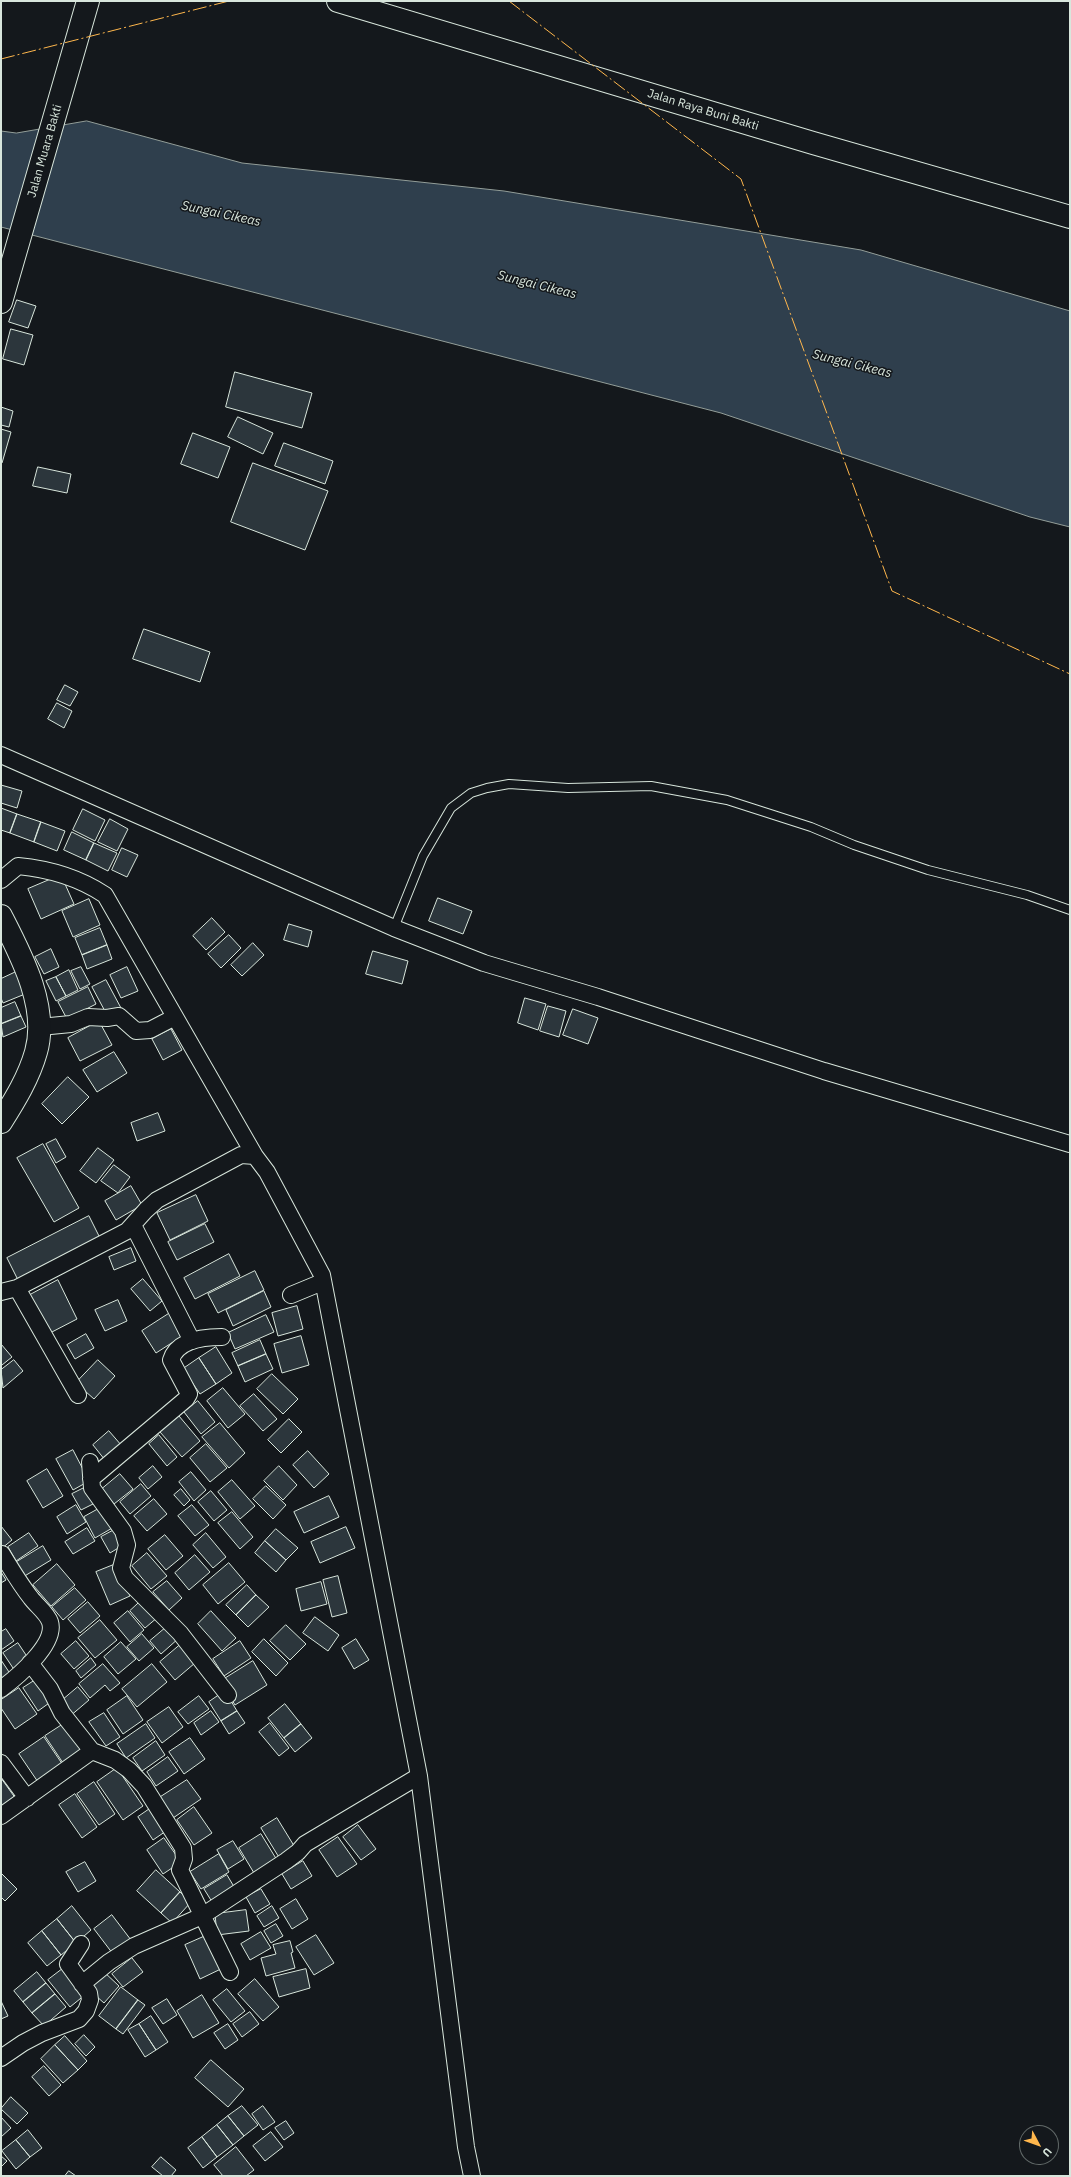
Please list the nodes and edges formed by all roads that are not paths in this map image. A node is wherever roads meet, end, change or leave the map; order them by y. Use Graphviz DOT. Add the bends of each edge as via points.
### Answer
graph roads {
  1 [pos="88,1"];
  2 [pos="338,1"];
  3 [pos="1070,217"];
  4 [pos="1,302"];
  5 [pos="1,755"];
  6 [pos="1,880"];
  7 [pos="1070,910"];
  8 [pos="1,916"];
  9 [pos="394,928"];
  10 [pos="175,1017"];
  11 [pos="40,1028"];
  12 [pos="1,1122"];
  13 [pos="1070,1144"];
  14 [pos="255,1156"];
  15 [pos="133,1225"];
  16 [pos="323,1280"];
  17 [pos="17,1288"];
  18 [pos="1,1292"];
  19 [pos="291,1295"];
  20 [pos="222,1336"];
  21 [pos="192,1340"];
  22 [pos="78,1395"];
  23 [pos="90,1462"];
  24 [pos="91,1479"];
  25 [pos="2,1554"];
  26 [pos="30,1663"];
  27 [pos="1,1689"];
  28 [pos="228,1695"];
  29 [pos="92,1750"];
  30 [pos="1,1763"];
  31 [pos="419,1776"];
  32 [pos="27,1798"];
  33 [pos="1,1816"];
  34 [pos="202,1916"];
  35 [pos="81,1944"];
  36 [pos="230,1972"];
  37 [pos="82,1984"];
  38 [pos="1,2058"];
  39 [pos="472,2176"];
  1 -- 4 [label="main road, Jalan Muara Bakti"];
  2 -- 3 [label="main road, Jalan Raya Buni Bakti"];
  5 -- 9 [label="street"];
  6 -- 10 [label="street" via="18,866 36,868 70,876 91,885 105,895"];
  7 -- 9 [label="lane" via="1027,895 921,868 811,827 727,800 651,786 582,788 509,784 471,793 451,808 423,856"];
  8 -- 11 [label="main road" via="28,974"];
  9 -- 13 [label="street" via="484,963"];
  10 -- 11 [label="street" via="150,1030 136,1031 119,1016 88,1017 71,1024"];
  10 -- 14 [label="street"];
  11 -- 12 [label="main road" via="36,1051 24,1083"];
  14 -- 15 [label="street" via="241,1155 157,1200"];
  14 -- 16 [label="street" via="267,1172"];
  15 -- 17 [label="street" via="127,1231"];
  15 -- 21 [label="street"];
  16 -- 19 [label="street"];
  16 -- 31 [label="street"];
  17 -- 18 [label="street"];
  17 -- 22 [label="street"];
  20 -- 21 [label="street"];
  21 -- 24 [label="street" via="172,1356 171,1360 187,1388 189,1394 186,1399"];
  23 -- 24 [label="street"];
  24 -- 28 [label="street" via="92,1488 98,1499 123,1531 127,1545 121,1568 125,1578 180,1633"];
  25 -- 26 [label="street" via="30,1598 50,1622 51,1633 41,1652"];
  26 -- 27 [label="street"];
  26 -- 29 [label="street" via="50,1689 62,1713"];
  29 -- 32 [label="street"];
  29 -- 34 [label="street" via="115,1760 144,1786 183,1848 184,1859 180,1870"];
  30 -- 32 [label="street"];
  31 -- 34 [label="street" via="305,1844 286,1861"];
  31 -- 39 [label="street" via="466,2147"];
  32 -- 33 [label="street"];
  34 -- 36 [label="street"];
  34 -- 37 [label="street" via="134,1946"];
  35 -- 37 [label="street" via="68,1964"];
  37 -- 38 [label="street" via="89,1993 90,2000 86,2011 79,2019 42,2033"];
}
